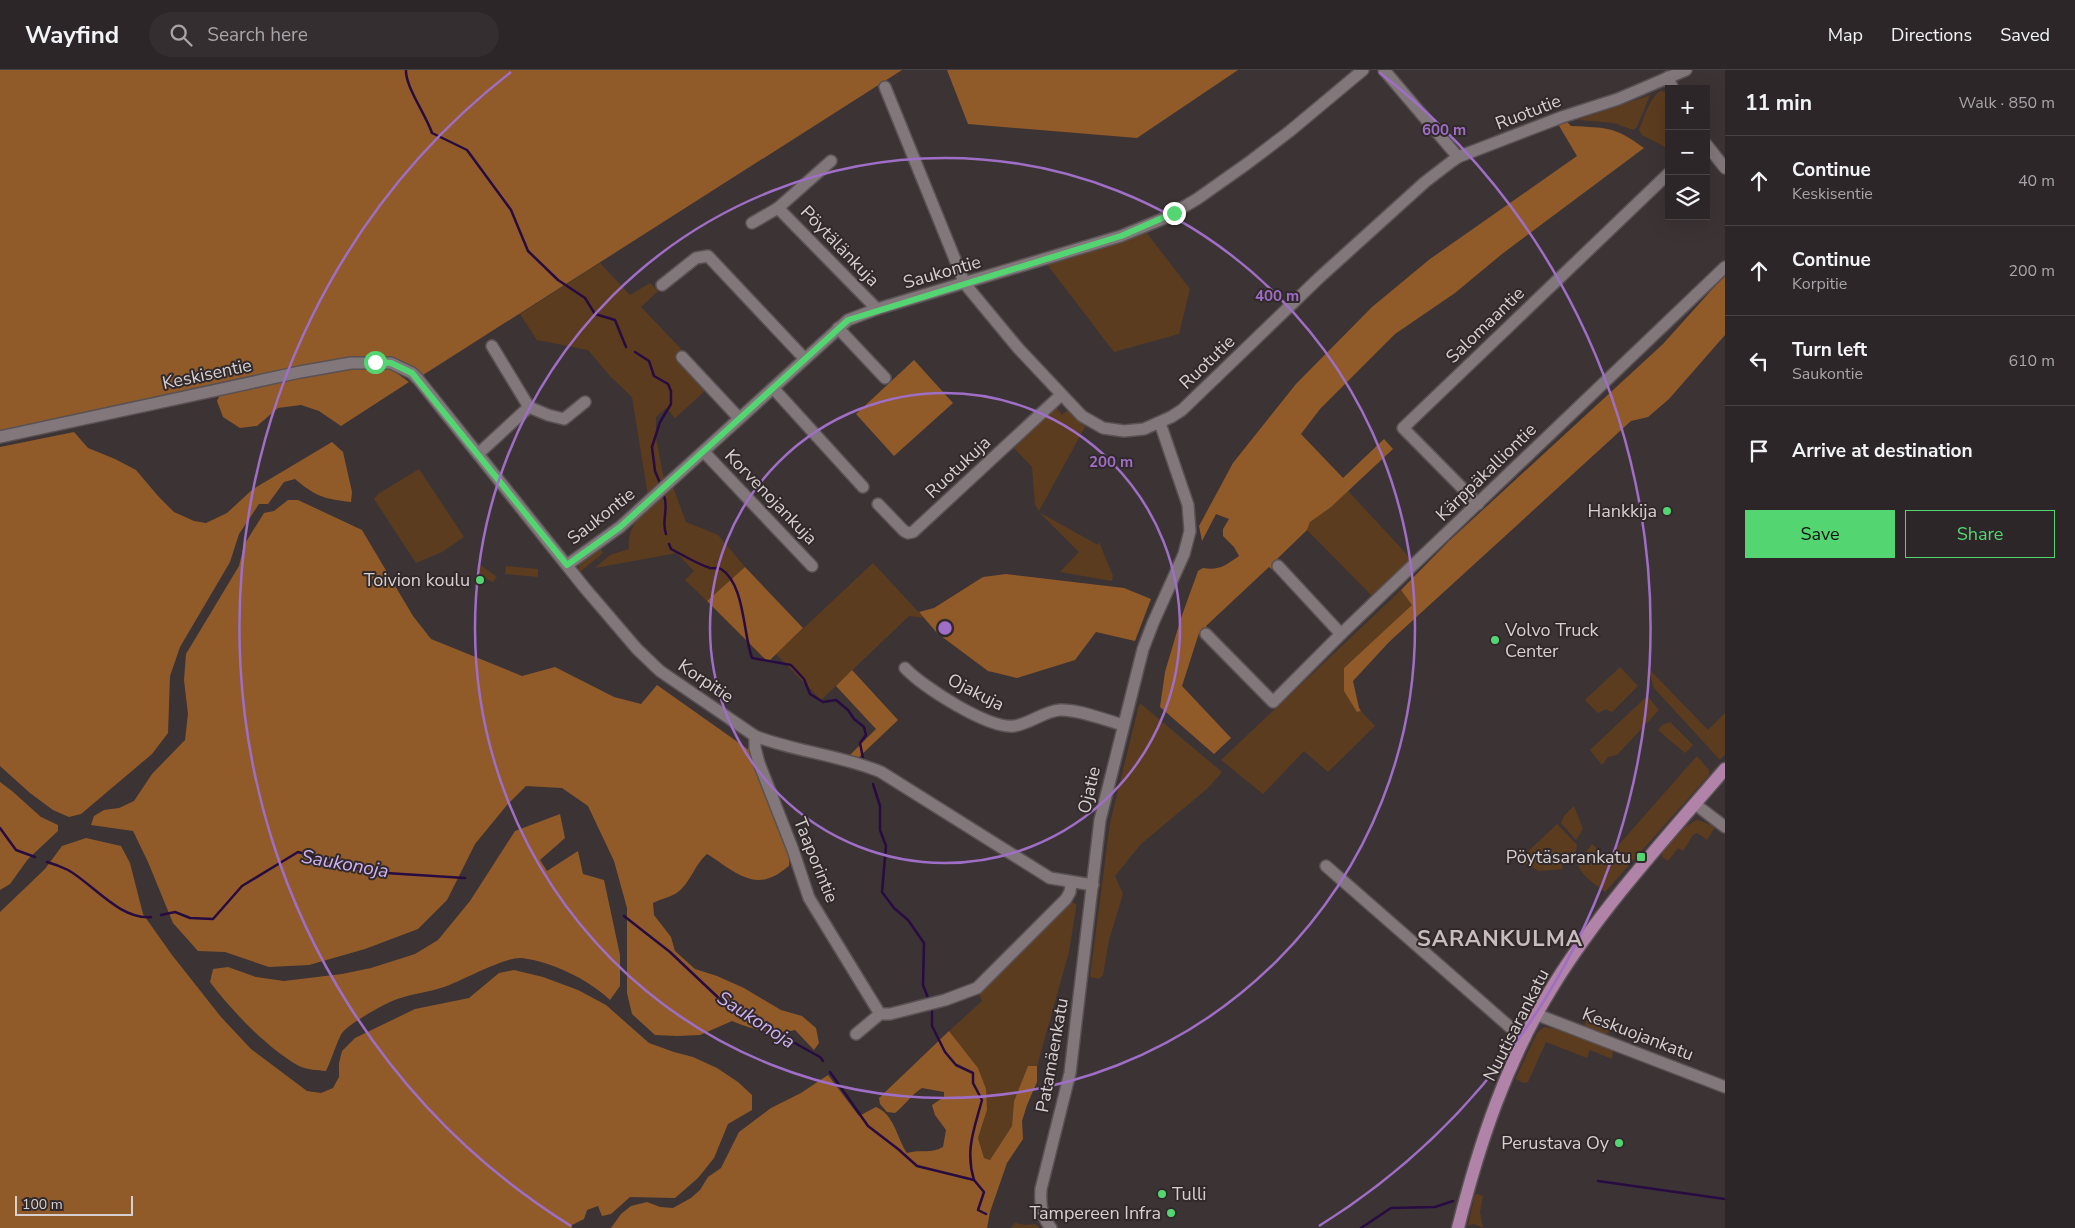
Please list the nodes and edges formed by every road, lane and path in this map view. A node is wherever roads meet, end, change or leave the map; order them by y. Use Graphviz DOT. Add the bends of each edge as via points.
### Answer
graph roads {
  1 [pos="1363,70"];
  2 [pos="1384,70"];
  3 [pos="1686,70"];
  4 [pos="1668,77"];
  5 [pos="1671,85"];
  6 [pos="886,87"];
  7 [pos="1710,149"];
  8 [pos="1458,157"];
  9 [pos="830,161"];
  10 [pos="1725,168"];
  11 [pos="1667,175"];
  12 [pos="778,208"];
  13 [pos="752,223"];
  14 [pos="1725,267"];
  15 [pos="966,284"];
  16 [pos="662,285"];
  17 [pos="877,309"];
  18 [pos="838,328"];
  19 [pos="492,346"];
  20 [pos="682,357"];
  21 [pos="804,358"];
  22 [pos="885,378"];
  23 [pos="418,380"];
  24 [pos="773,388"];
  25 [pos="1061,395"];
  26 [pos="584,402"];
  27 [pos="529,407"];
  28 [pos="739,418"];
  29 [pos="1160,423"];
  30 [pos="0,437"];
  31 [pos="704,452"];
  32 [pos="478,454"];
  33 [pos="863,488"];
  34 [pos="878,504"];
  35 [pos="1478,504"];
  36 [pos="567,565"];
  37 [pos="812,566"];
  38 [pos="1278,566"];
  39 [pos="1206,634"];
  40 [pos="1341,634"];
  41 [pos="905,668"];
  42 [pos="1123,725"];
  43 [pos="756,736"];
  44 [pos="1725,769"];
  45 [pos="1695,804"];
  46 [pos="1725,827"];
  47 [pos="1326,866"];
  48 [pos="1071,883"];
  49 [pos="1093,885"];
  50 [pos="880,1014"];
  51 [pos="1538,1015"];
  52 [pos="856,1034"];
  53 [pos="1525,1038"];
  54 [pos="1725,1086"];
  55 [pos="1051,1228"];
  56 [pos="1458,1228"];
  1 -- 15 [label="street, Saukontie" via="1248,163 1165,218 1121,236"];
  2 -- 8 [label="street"];
  3 -- 4 [label="street, Ruotutie"];
  4 -- 5 [label="street"];
  4 -- 8 [label="street, Ruotutie" via="1618,99"];
  6 -- 15 [label="street, Ruotutie"];
  7 -- 10 [label="street"];
  8 -- 29 [label="street, Ruotutie" via="1425,182 1320,276 1182,410"];
  9 -- 12 [label="street"];
  11 -- 35 [label="street, Salomaantie" via="1403,428"];
  12 -- 13 [label="street, Pöytälänkuja"];
  12 -- 17 [label="street, Pöytälänkuja"];
  14 -- 35 [label="street, Kärppäkalliontie"];
  15 -- 17 [label="street, Saukontie"];
  15 -- 25 [label="street, Ruotutie"];
  16 -- 21 [label="street" via="696,258 708,256"];
  17 -- 18 [label="street, Saukontie" via="848,320"];
  18 -- 21 [label="street, Saukontie"];
  18 -- 22 [label="street"];
  19 -- 27 [label="street"];
  20 -- 28 [label="street"];
  21 -- 24 [label="street, Saukontie"];
  23 -- 30 [label="street, Keskisentie" via="412,373 391,363 351,363"];
  23 -- 32 [label="street, Korpitie"];
  24 -- 28 [label="street, Saukontie"];
  24 -- 33 [label="street"];
  25 -- 29 [label="street, Ruotutie" via="1082,416 1103,428 1131,430"];
  25 -- 34 [label="street, Ruotukuja" via="913,532 904,531"];
  26 -- 27 [label="street" via="567,418 560,419"];
  27 -- 32 [label="street"];
  28 -- 31 [label="street, Saukontie"];
  29 -- 42 [label="street, Ojatie" via="1188,505 1190,531 1184,554 1144,649"];
  31 -- 36 [label="street, Saukontie" via="620,527"];
  31 -- 37 [label="street, Korvenojankuja"];
  32 -- 36 [label="street, Korpitie"];
  35 -- 40 [label="street, Kärppäkalliontie"];
  36 -- 43 [label="street, Korpitie" via="652,664"];
  38 -- 40 [label="street"];
  39 -- 40 [label="street, Kärppäkalliontie" via="1273,702"];
  41 -- 42 [label="street, Ojakuja" via="962,708 999,725 1015,726 1062,710"];
  42 -- 49 [label="street, Ojatie" via="1100,820"];
  43 -- 48 [label="street, Korpitie" via="881,772 1050,878"];
  43 -- 50 [label="street, Taaporintie" via="759,763 809,898"];
  44 -- 45 [label="main road, Nuutisarankatu"];
  45 -- 46 [label="street"];
  45 -- 51 [label="main road, Nuutisarankatu" via="1585,938 1552,987"];
  47 -- 53 [label="street"];
  48 -- 49 [label="street"];
  48 -- 50 [label="street" via="1066,899 977,988 945,1000"];
  49 -- 55 [label="street, Patamäenkatu" via="1070,1074 1041,1188 1042,1214"];
  50 -- 52 [label="street"];
  51 -- 53 [label="main road, Nuutisarankatu"];
  51 -- 54 [label="street, Keskuojankatu"];
  53 -- 56 [label="main road, Nuutisarankatu" via="1488,1123"];
}
